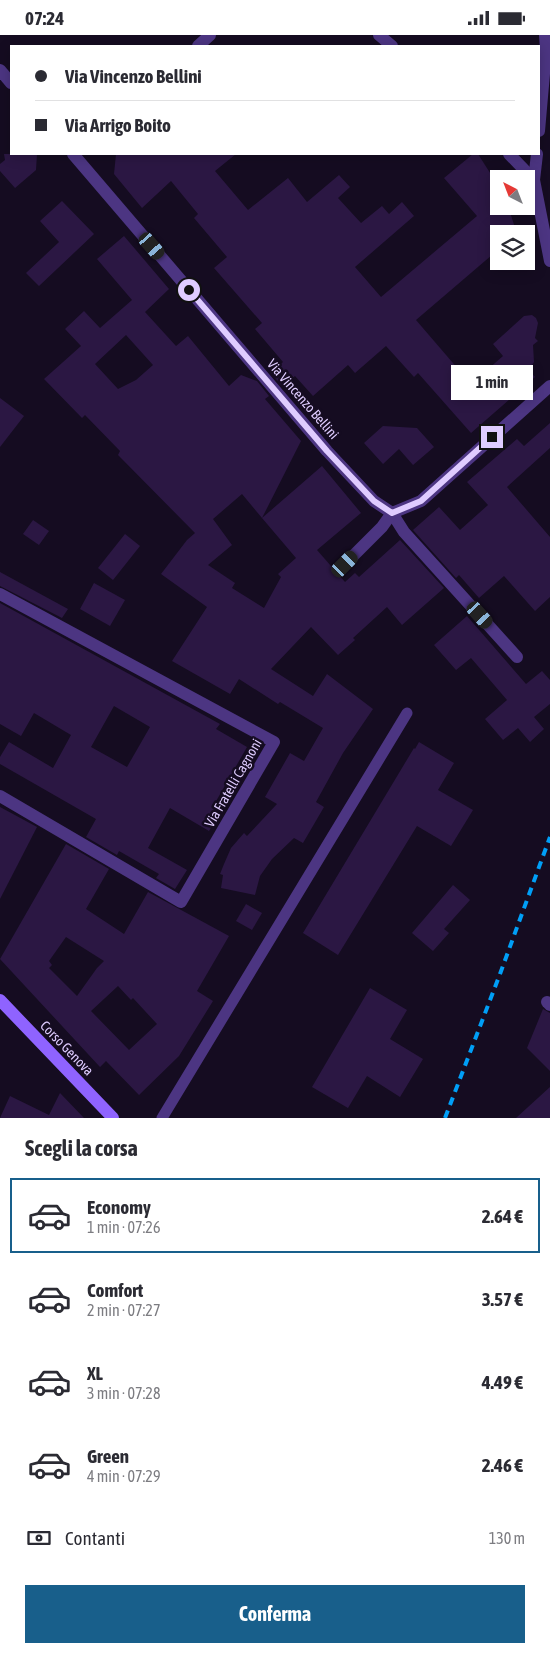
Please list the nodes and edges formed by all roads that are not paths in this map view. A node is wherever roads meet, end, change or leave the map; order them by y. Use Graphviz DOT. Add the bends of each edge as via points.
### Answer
graph roads {
  1 [pos="210,35"];
  2 [pos="379,35"];
  3 [pos="545,35"];
  4 [pos="199,45"];
  5 [pos="391,45"];
  6 [pos="0,70"];
  7 [pos="10,82"];
  8 [pos="540,120"];
  9 [pos="77,155"];
  10 [pos="510,155"];
  11 [pos="536,155"];
  12 [pos="524,170"];
  13 [pos="535,170"];
  14 [pos="535,185"];
  15 [pos="550,261"];
  16 [pos="550,386"];
  17 [pos="392,513"];
  18 [pos="345,564"];
  19 [pos="0,593"];
  20 [pos="517,657"];
  21 [pos="407,713"];
  22 [pos="0,796"];
  23 [pos="0,1000"];
  24 [pos="112,1118"];
  25 [pos="162,1118"];
  1 -- 4 [label="street"];
  2 -- 5 [label="street"];
  3 -- 8 [label="street"];
  6 -- 7 [label="street"];
  9 -- 17 [label="street, Via Vincenzo Bellini" via="327,451 374,501"];
  10 -- 12 [label="street"];
  11 -- 13 [label="street"];
  14 -- 15 [label="street"];
  16 -- 17 [label="street" via="421,501"];
  17 -- 18 [label="street"];
  17 -- 20 [label="street, Via Vincenzo Bellini" via="404,532"];
  19 -- 22 [label="street, Via Fratelli Cagnoni" via="274,742 181,902"];
  21 -- 25 [label="lane"];
  23 -- 24 [label="main road, Corso Genova"];
}
